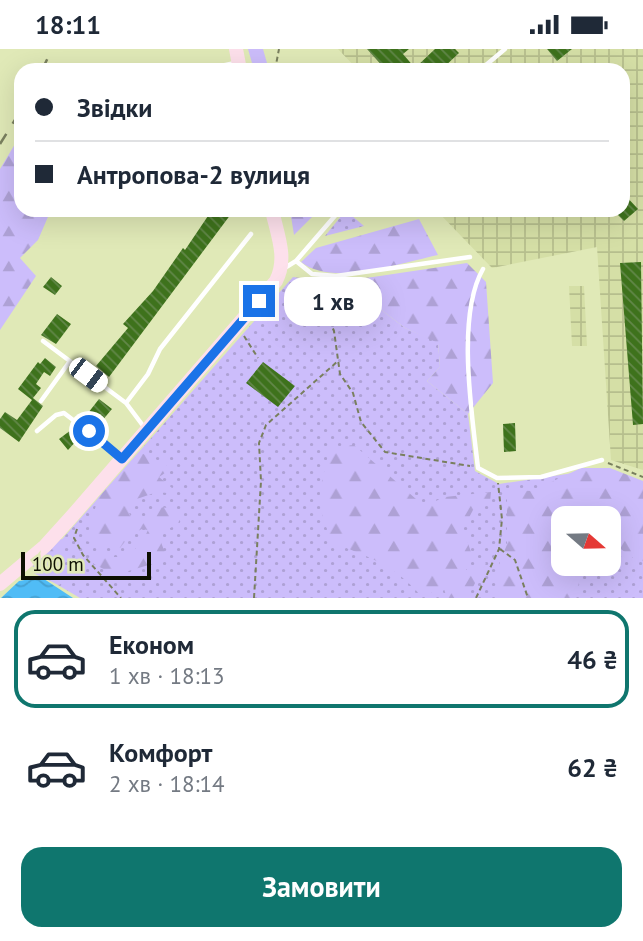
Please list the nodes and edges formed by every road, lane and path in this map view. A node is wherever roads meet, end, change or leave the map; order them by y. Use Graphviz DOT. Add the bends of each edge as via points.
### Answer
graph roads {
  1 [pos="505,49"];
  2 [pos="488,63"];
  3 [pos="273,217"];
  4 [pos="334,217"];
  5 [pos="251,234"];
  6 [pos="470,257"];
  7 [pos="296,261"];
  8 [pos="283,269"];
  9 [pos="482,269"];
  10 [pos="312,274"];
  11 [pos="242,320"];
  12 [pos="43,341"];
  13 [pos="258,358"];
  14 [pos="70,361"];
  15 [pos="338,361"];
  16 [pos="41,401"];
  17 [pos="126,403"];
  18 [pos="37,431"];
  19 [pos="147,431"];
  20 [pos="122,459"];
  21 [pos="602,460"];
  22 [pos="478,468"];
  23 [pos="643,477"];
  24 [pos="497,478"];
  25 [pos="73,515"];
  26 [pos="499,549"];
  27 [pos="0,584"];
  28 [pos="121,598"];
  29 [pos="254,598"];
  30 [pos="476,598"];
  31 [pos="528,598"];
  1 -- 2 [label="lane"];
  3 -- 8 [label="street"];
  4 -- 7 [label="lane"];
  5 -- 17 [label="lane" via="160,349"];
  6 -- 10 [label="lane" via="337,276"];
  7 -- 8 [label="lane"];
  7 -- 10 [label="lane"];
  8 -- 11 [label="street"];
  9 -- 22 [label="lane" via="470,303 470,393"];
  10 -- 15 [label="path" via="312,285 334,331"];
  11 -- 13 [label="path" via="245,341"];
  11 -- 19 [label="street"];
  12 -- 14 [label="lane"];
  14 -- 16 [label="lane"];
  14 -- 17 [label="lane"];
  15 -- 22 [label="path" via="361,422 385,451"];
  15 -- 29 [label="path" via="267,425 259,443"];
  17 -- 19 [label="lane"];
  18 -- 20 [label="lane" via="64,413"];
  19 -- 20 [label="street"];
  20 -- 25 [label="street"];
  21 -- 23 [label="path"];
  21 -- 24 [label="lane" via="541,477"];
  22 -- 24 [label="lane"];
  24 -- 26 [label="path" via="502,519"];
  25 -- 27 [label="street"];
  25 -- 28 [label="path" via="79,522 74,538 83,555"];
  26 -- 30 [label="path"];
  26 -- 31 [label="path" via="515,560"];
}
